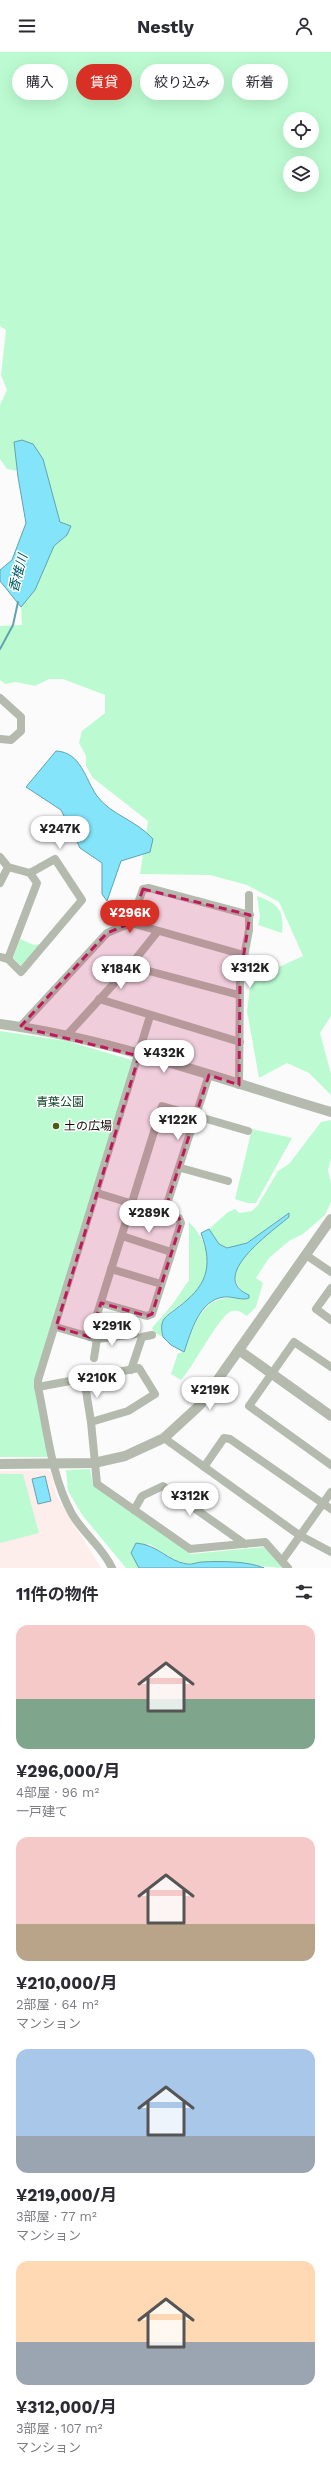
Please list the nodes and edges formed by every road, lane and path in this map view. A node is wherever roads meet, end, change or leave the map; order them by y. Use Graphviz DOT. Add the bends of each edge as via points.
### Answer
graph roads {
  1 [pos="0,698"];
  2 [pos="0,739"];
  3 [pos="0,857"];
  4 [pos="8,867"];
  5 [pos="30,873"];
  6 [pos="0,884"];
  7 [pos="249,895"];
  8 [pos="250,915"];
  9 [pos="131,923"];
  10 [pos="158,931"];
  11 [pos="244,955"];
  12 [pos="0,957"];
  13 [pos="8,959"];
  14 [pos="130,966"];
  15 [pos="239,995"];
  16 [pos="99,999"];
  17 [pos="150,1016"];
  18 [pos="0,1024"];
  19 [pos="20,1027"];
  20 [pos="67,1035"];
  21 [pos="240,1042"];
  22 [pos="139,1056"];
  23 [pos="209,1075"];
  24 [pos="239,1085"];
  25 [pos="331,1112"];
  26 [pos="196,1116"];
  27 [pos="248,1131"];
  28 [pos="180,1168"];
  29 [pos="228,1182"];
  30 [pos="97,1193"];
  31 [pos="131,1204"];
  32 [pos="164,1213"];
  33 [pos="331,1219"];
  34 [pos="122,1236"];
  35 [pos="171,1252"];
  36 [pos="306,1255"];
  37 [pos="111,1269"];
  38 [pos="331,1272"];
  39 [pos="161,1284"];
  40 [pos="331,1288"];
  41 [pos="101,1303"];
  42 [pos="331,1320"];
  43 [pos="56,1327"];
  44 [pos="135,1334"];
  45 [pos="152,1335"];
  46 [pos="93,1338"];
  47 [pos="240,1351"];
  48 [pos="94,1358"];
  49 [pos="331,1367"];
  50 [pos="131,1370"];
  51 [pos="271,1373"];
  52 [pos="84,1378"];
  53 [pos="38,1386"];
  54 [pos="331,1416"];
  55 [pos="90,1422"];
  56 [pos="164,1438"];
  57 [pos="54,1463"];
  58 [pos="94,1463"];
  59 [pos="0,1464"];
  60 [pos="331,1465"];
  61 [pos="204,1467"];
  62 [pos="331,1492"];
  63 [pos="322,1505"];
  64 [pos="331,1509"];
  65 [pos="134,1510"];
  66 [pos="299,1535"];
  67 [pos="245,1544"];
  68 [pos="331,1552"];
  69 [pos="282,1561"];
  70 [pos="112,1568"];
  71 [pos="288,1568"];
  1 -- 2 [label="street" via="21,717 21,731 11,740"];
  3 -- 4 [label="street"];
  4 -- 5 [label="street"];
  4 -- 6 [label="street"];
  5 -- 13 [label="street" via="37,883"];
  5 -- 13 [label="street" via="55,859 82,900 21,972"];
  7 -- 8 [label="street"];
  8 -- 9 [label="street" via="145,888 141,892"];
  8 -- 11 [label="street"];
  9 -- 10 [label="street"];
  9 -- 19 [label="street" via="106,933"];
  10 -- 11 [label="street"];
  10 -- 14 [label="street"];
  11 -- 15 [label="street"];
  12 -- 13 [label="street"];
  14 -- 15 [label="street"];
  14 -- 16 [label="street"];
  15 -- 21 [label="street"];
  16 -- 17 [label="street"];
  16 -- 20 [label="street"];
  17 -- 21 [label="street"];
  17 -- 22 [label="street"];
  18 -- 19 [label="street"];
  19 -- 20 [label="street"];
  20 -- 22 [label="street"];
  21 -- 24 [label="street"];
  22 -- 23 [label="street"];
  22 -- 30 [label="street"];
  23 -- 24 [label="street"];
  23 -- 26 [label="street"];
  24 -- 25 [label="street"];
  26 -- 27 [label="street"];
  26 -- 28 [label="street"];
  26 -- 31 [label="street" via="162,1106"];
  28 -- 29 [label="street"];
  28 -- 32 [label="street"];
  30 -- 31 [label="street"];
  30 -- 43 [label="street"];
  31 -- 32 [label="street"];
  31 -- 34 [label="street"];
  32 -- 35 [label="street" via="179,1218 181,1223"];
  33 -- 36 [label="street"];
  34 -- 35 [label="street"];
  34 -- 37 [label="street"];
  35 -- 39 [label="street"];
  36 -- 38 [label="street"];
  36 -- 47 [label="street"];
  37 -- 39 [label="street"];
  37 -- 41 [label="street"];
  39 -- 41 [label="street" via="152,1314 147,1316"];
  40 -- 42 [label="street" via="316,1309"];
  41 -- 46 [label="street"];
  43 -- 46 [label="street"];
  43 -- 53 [label="street"];
  44 -- 46 [label="street"];
  45 -- 50 [label="street" via="142,1337"];
  46 -- 48 [label="street"];
  47 -- 51 [label="street"];
  47 -- 56 [label="street" via="196,1410"];
  49 -- 51 [label="street" via="294,1342"];
  50 -- 52 [label="street"];
  50 -- 55 [label="street" via="139,1368 155,1394 128,1411"];
  51 -- 54 [label="street"];
  51 -- 60 [label="street" via="249,1406"];
  52 -- 53 [label="street"];
  52 -- 55 [label="street"];
  53 -- 57 [label="street"];
  55 -- 58 [label="street"];
  56 -- 58 [label="street" via="125,1456"];
  56 -- 61 [label="street"];
  57 -- 58 [label="street"];
  57 -- 59 [label="street"];
  57 -- 70 [label="street" via="59,1483 73,1516"];
  58 -- 65 [label="street" via="97,1484"];
  61 -- 63 [label="street" via="224,1438 230,1439"];
  61 -- 66 [label="street"];
  62 -- 63 [label="street"];
  63 -- 64 [label="street"];
  63 -- 66 [label="street"];
  65 -- 67 [label="street" via="190,1549"];
  65 -- 67 [label="street" via="142,1496 163,1486"];
  66 -- 68 [label="street"];
  66 -- 69 [label="street"];
  67 -- 69 [label="street" via="265,1542"];
  69 -- 71 [label="street"];
}
